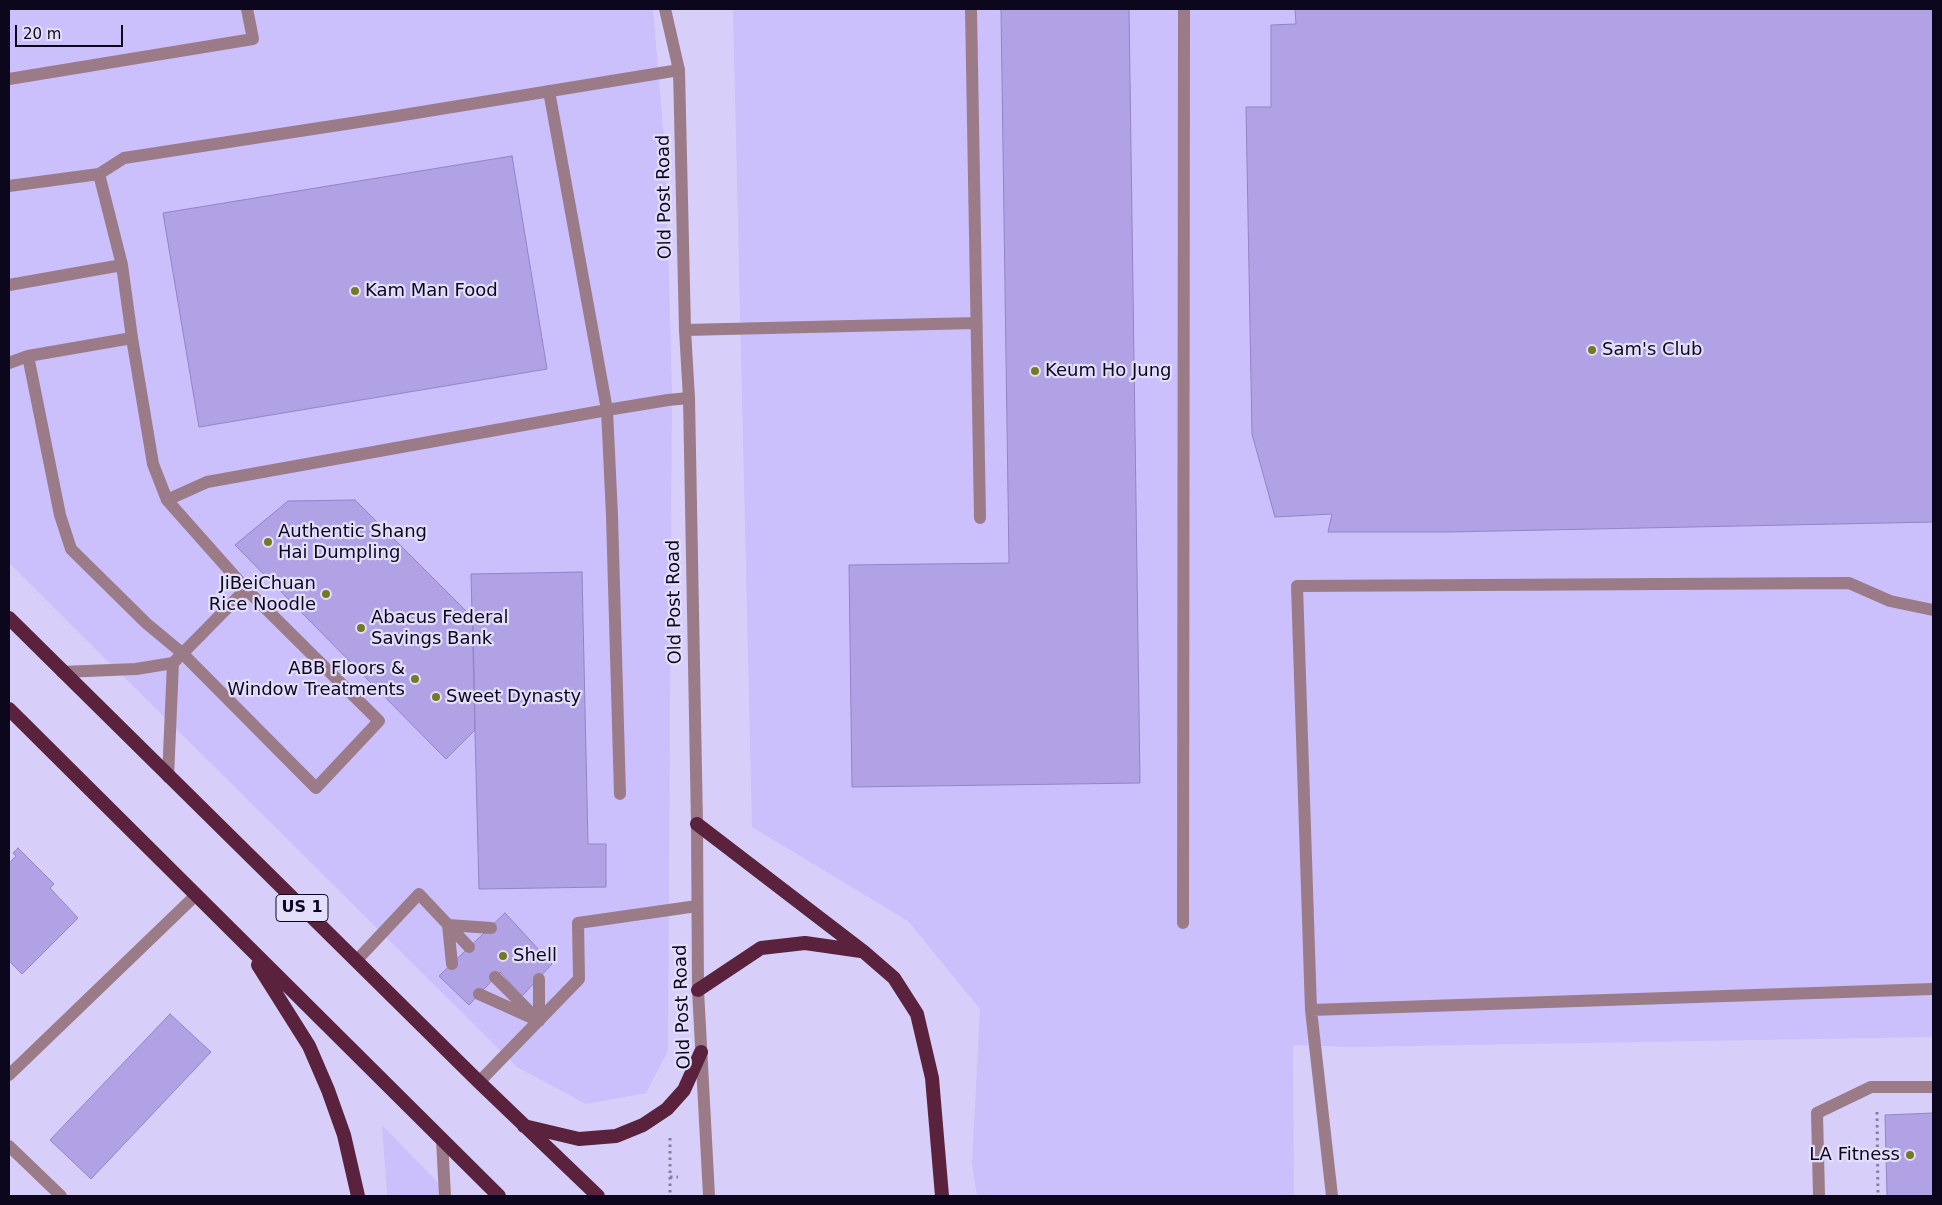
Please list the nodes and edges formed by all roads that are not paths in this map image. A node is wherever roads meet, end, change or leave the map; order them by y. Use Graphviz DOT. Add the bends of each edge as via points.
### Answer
graph roads {
  1 [pos="247,9"];
  2 [pos="665,9"];
  3 [pos="971,9"];
  4 [pos="1184,9"];
  5 [pos="679,70"];
  6 [pos="9,79"];
  7 [pos="549,91"];
  8 [pos="99,174"];
  9 [pos="9,186"];
  10 [pos="122,265"];
  11 [pos="9,285"];
  12 [pos="976,323"];
  13 [pos="685,330"];
  14 [pos="132,338"];
  15 [pos="28,356"];
  16 [pos="9,363"];
  17 [pos="689,398"];
  18 [pos="607,410"];
  19 [pos="167,500"];
  20 [pos="980,518"];
  21 [pos="246,589"];
  22 [pos="1933,610"];
  23 [pos="9,618"];
  24 [pos="182,653"];
  25 [pos="173,663"];
  26 [pos="62,672"];
  27 [pos="9,709"];
  28 [pos="168,777"];
  29 [pos="620,794"];
  30 [pos="697,824"];
  31 [pos="196,895"];
  32 [pos="697,906"];
  33 [pos="1183,923"];
  34 [pos="448,926"];
  35 [pos="491,928"];
  36 [pos="244,943"];
  37 [pos="469,948"];
  38 [pos="864,952"];
  39 [pos="356,961"];
  40 [pos="452,964"];
  41 [pos="495,977"];
  42 [pos="539,979"];
  43 [pos="1933,989"];
  44 [pos="698,990"];
  45 [pos="479,994"];
  46 [pos="1311,1010"];
  47 [pos="539,1021"];
  48 [pos="701,1052"];
  49 [pos="9,1075"];
  50 [pos="479,1082"];
  51 [pos="1933,1087"];
  52 [pos="524,1126"];
  53 [pos="442,1140"];
  54 [pos="9,1146"];
  55 [pos="61,1196"];
  56 [pos="358,1196"];
  57 [pos="445,1196"];
  58 [pos="499,1196"];
  59 [pos="598,1196"];
  60 [pos="709,1196"];
  61 [pos="942,1196"];
  62 [pos="1332,1196"];
  63 [pos="1819,1196"];
  1 -- 6 [label="street" via="253,39"];
  2 -- 5 [label="street, Old Post Road"];
  3 -- 12 [label="street"];
  4 -- 33 [label="street"];
  5 -- 7 [label="street"];
  5 -- 13 [label="street, Old Post Road"];
  7 -- 8 [label="street" via="124,158"];
  7 -- 18 [label="street"];
  8 -- 9 [label="street"];
  8 -- 10 [label="street"];
  10 -- 11 [label="street"];
  10 -- 14 [label="street"];
  12 -- 13 [label="street"];
  12 -- 20 [label="street"];
  13 -- 17 [label="street, Old Post Road"];
  14 -- 15 [label="street"];
  14 -- 19 [label="street" via="153,464"];
  15 -- 16 [label="street"];
  15 -- 24 [label="street" via="60,515 71,549 146,623"];
  17 -- 18 [label="street"];
  17 -- 30 [label="street, Old Post Road"];
  18 -- 19 [label="street" via="207,482"];
  18 -- 29 [label="street"];
  19 -- 21 [label="street"];
  21 -- 24 [label="street"];
  21 -- 24 [label="street" via="379,721 316,788"];
  22 -- 46 [label="street" via="1890,601 1849,583 1297,586"];
  23 -- 26 [label="highway, US 1"];
  24 -- 25 [label="street"];
  25 -- 26 [label="street" via="136,669"];
  25 -- 28 [label="street"];
  26 -- 28 [label="highway, US 1"];
  27 -- 31 [label="highway"];
  28 -- 39 [label="highway, US 1"];
  30 -- 32 [label="street, Old Post Road"];
  30 -- 38 [label="highway"];
  31 -- 36 [label="highway"];
  31 -- 49 [label="street"];
  32 -- 44 [label="street, Old Post Road"];
  32 -- 47 [label="street" via="578,923 579,979"];
  34 -- 35 [label="street"];
  34 -- 37 [label="street"];
  34 -- 39 [label="street" via="419,894"];
  34 -- 40 [label="street"];
  36 -- 53 [label="highway"];
  36 -- 56 [label="highway" via="309,1046 325,1081 344,1135"];
  38 -- 44 [label="highway" via="805,943 761,948"];
  38 -- 61 [label="highway" via="894,978 917,1014 932,1078"];
  39 -- 50 [label="highway, US 1"];
  41 -- 47 [label="street"];
  42 -- 47 [label="street"];
  43 -- 46 [label="street"];
  44 -- 48 [label="street, Old Post Road"];
  45 -- 47 [label="street"];
  46 -- 62 [label="street"];
  47 -- 50 [label="street"];
  48 -- 52 [label="highway" via="684,1090 667,1108 643,1125 616,1136 579,1139"];
  48 -- 60 [label="street, Old Post Road"];
  50 -- 52 [label="highway, US 1"];
  51 -- 63 [label="street" via="1871,1087 1818,1113"];
  52 -- 59 [label="highway, US 1"];
  53 -- 57 [label="street"];
  53 -- 58 [label="highway"];
  54 -- 55 [label="street"];
}
